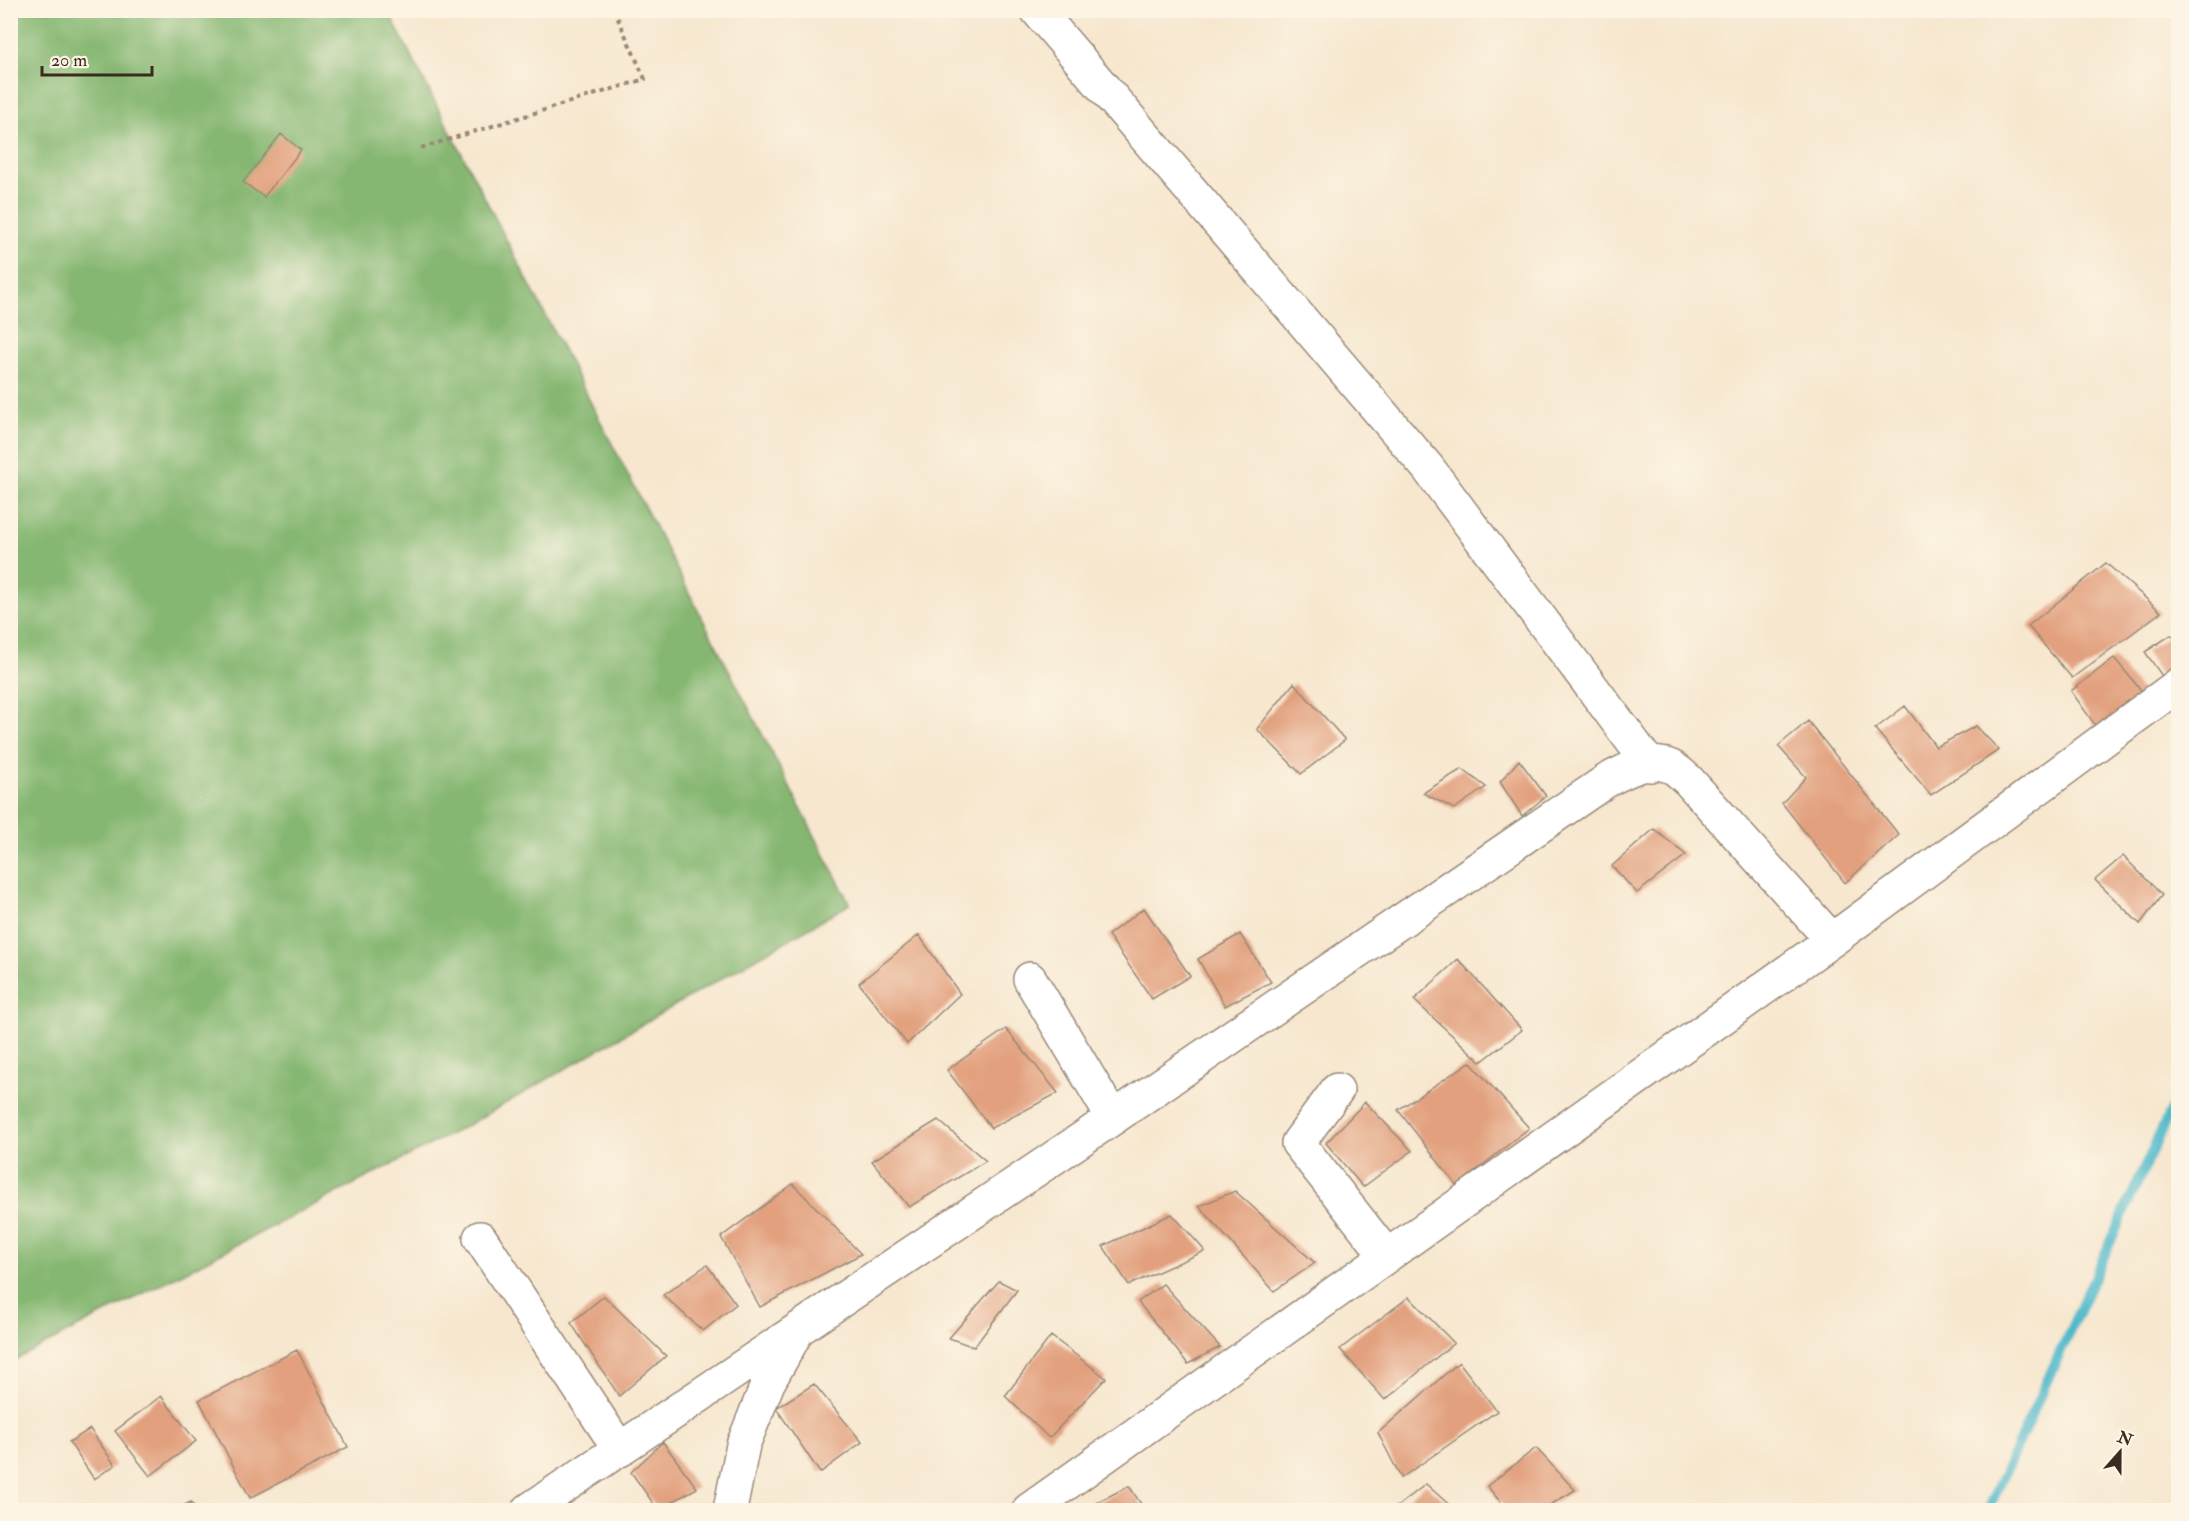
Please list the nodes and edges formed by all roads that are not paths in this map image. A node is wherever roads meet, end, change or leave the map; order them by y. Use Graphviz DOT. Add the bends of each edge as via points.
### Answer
graph roads {
  1 [pos="1037,10"];
  2 [pos="2178,685"];
  3 [pos="1650,765"];
  4 [pos="1832,940"];
  5 [pos="1030,979"];
  6 [pos="1337,1090"];
  7 [pos="1113,1118"];
  8 [pos="480,1238"];
  9 [pos="1387,1256"];
  10 [pos="799,1329"];
  11 [pos="620,1450"];
  12 [pos="529,1510"];
  13 [pos="730,1510"];
  14 [pos="1029,1510"];
  1 -- 3 [label="street" via="1428,468"];
  2 -- 4 [label="street"];
  3 -- 4 [label="street" via="1670,766 1689,780"];
  3 -- 7 [label="street" via="1630,768 1606,781"];
  4 -- 9 [label="street"];
  5 -- 7 [label="street"];
  6 -- 9 [label="street" via="1298,1143"];
  7 -- 10 [label="street"];
  8 -- 11 [label="street"];
  9 -- 14 [label="street"];
  10 -- 11 [label="street"];
  10 -- 13 [label="street" via="768,1383 743,1445"];
  11 -- 12 [label="street"];
}
